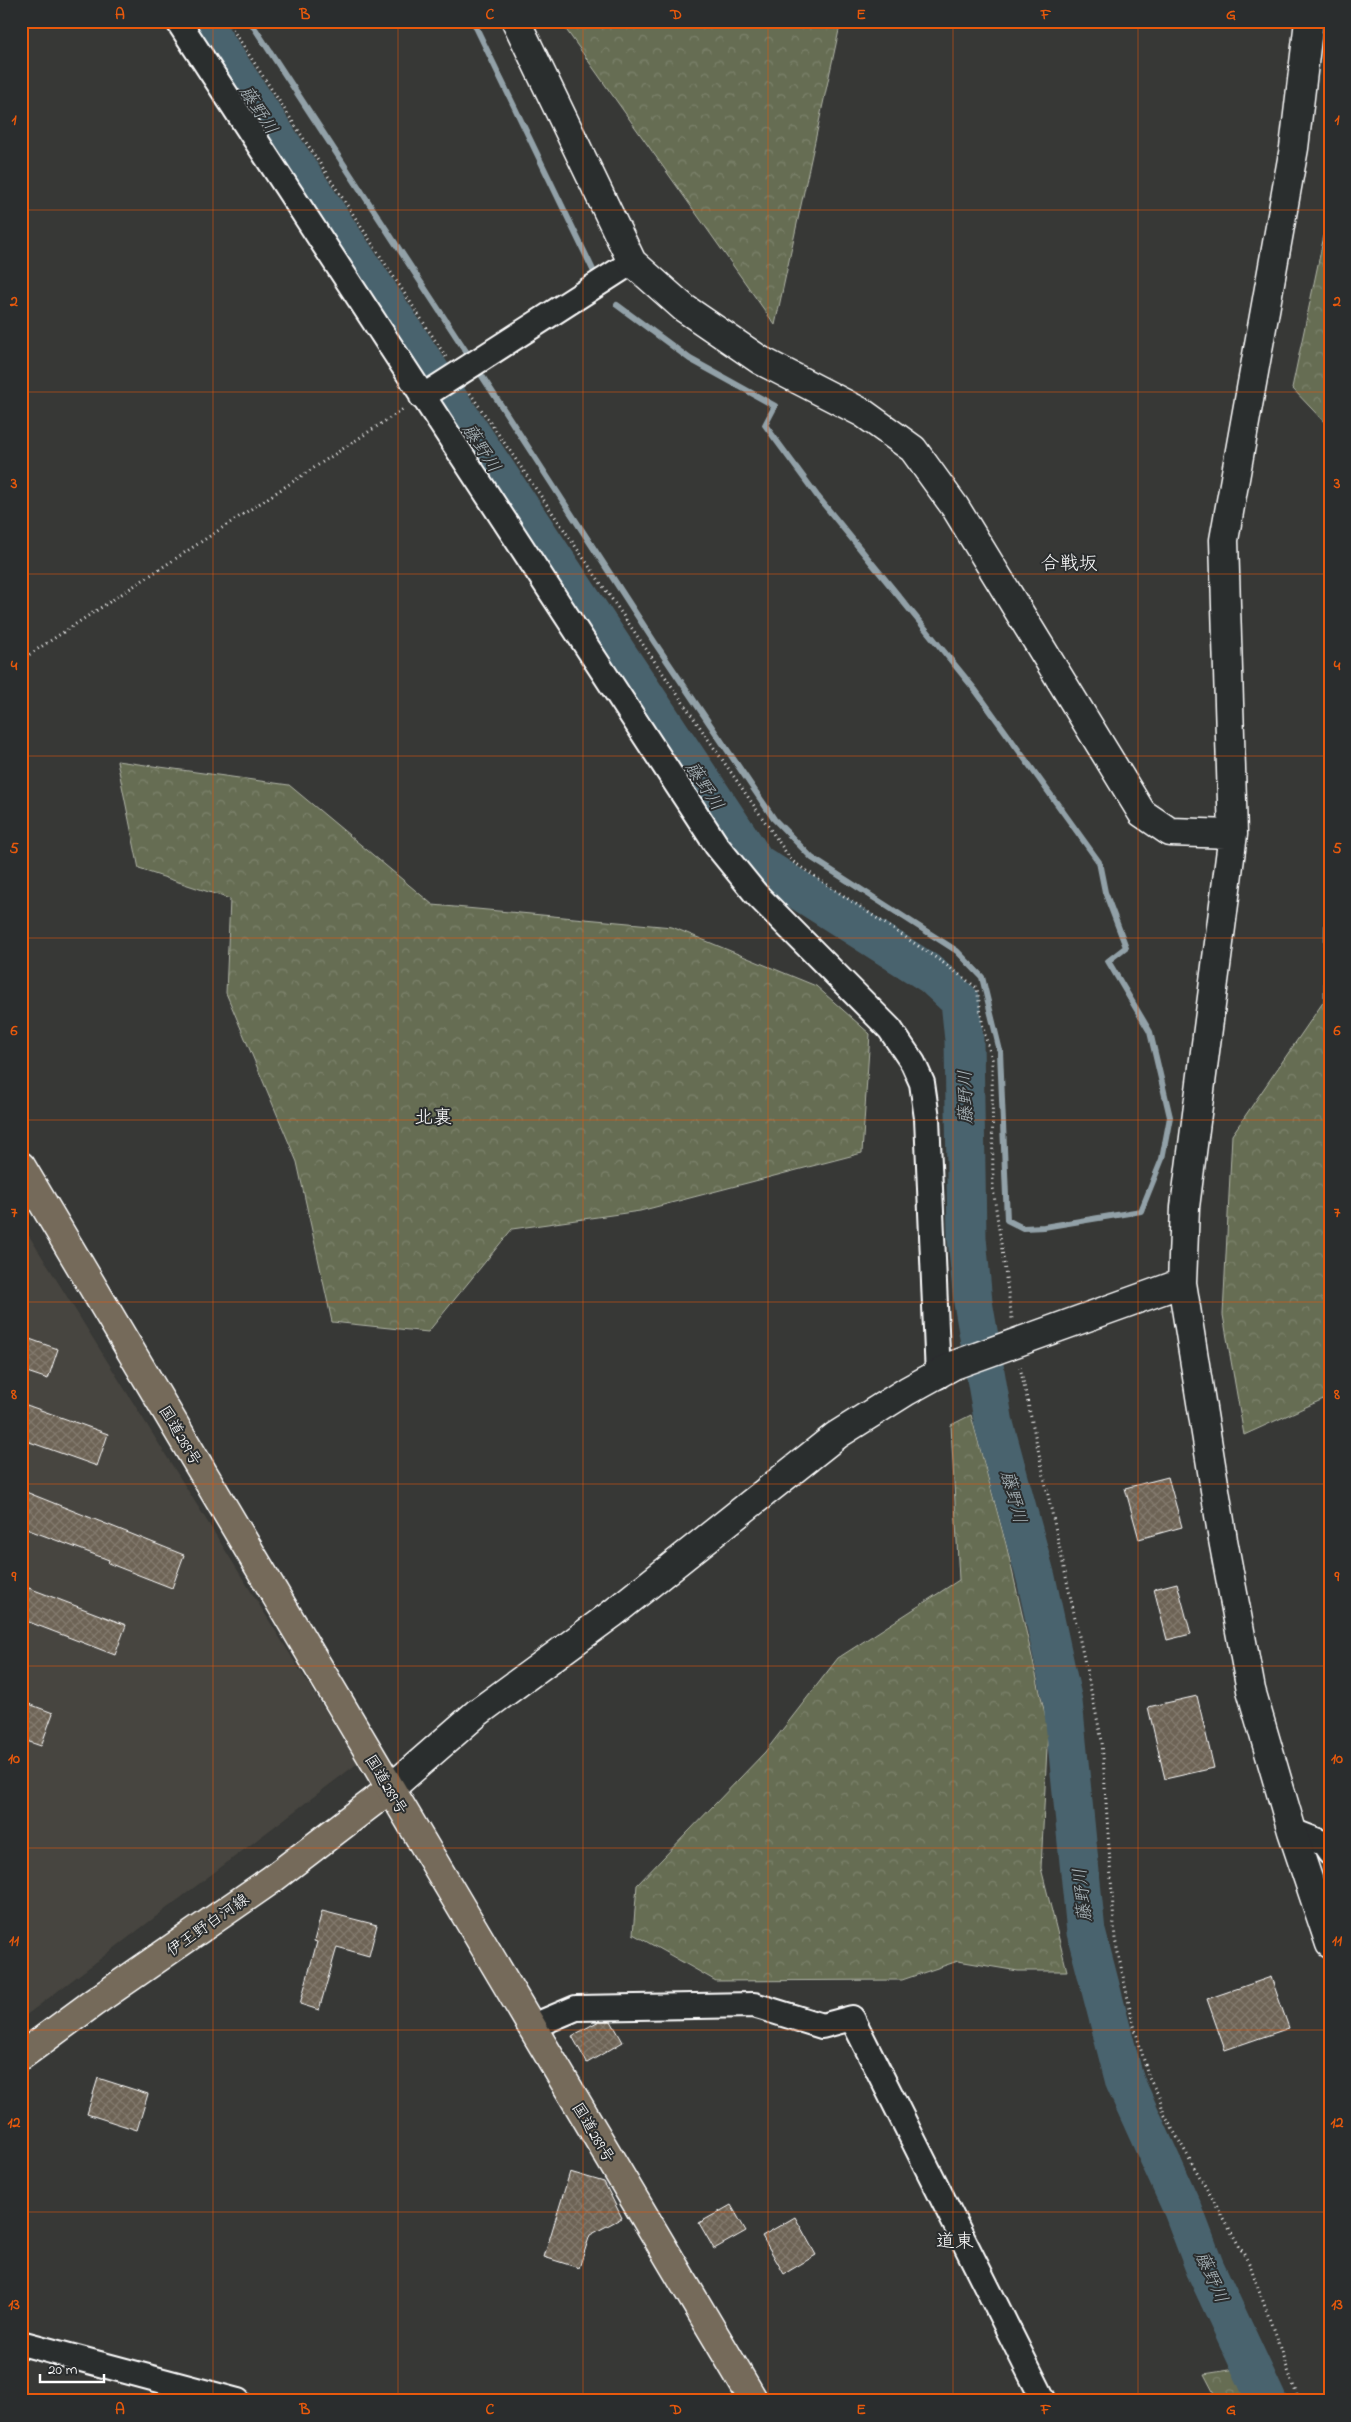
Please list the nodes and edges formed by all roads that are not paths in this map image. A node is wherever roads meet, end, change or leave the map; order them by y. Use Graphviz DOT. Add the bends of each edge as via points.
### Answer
graph roads {
  1 [pos="178,21"];
  2 [pos="516,21"];
  3 [pos="1310,21"];
  4 [pos="632,262"];
  5 [pos="422,397"];
  6 [pos="1233,834"];
  7 [pos="21,1166"];
  8 [pos="1182,1284"];
  9 [pos="946,1370"];
  10 [pos="390,1789"];
  11 [pos="1292,1831"];
  12 [pos="1330,1853"];
  13 [pos="1330,1944"];
  14 [pos="531,2027"];
  15 [pos="21,2056"];
  16 [pos="21,2344"];
  17 [pos="238,2401"];
  18 [pos="754,2401"];
  19 [pos="1044,2401"];
  1 -- 5 [label="street"];
  2 -- 4 [label="street"];
  3 -- 6 [label="street" via="1294,148 1224,540"];
  4 -- 5 [label="street"];
  4 -- 6 [label="street" via="684,308 760,360 863,413 912,449 955,507 1142,813 1170,832"];
  5 -- 9 [label="street" via="717,846 756,894 890,1029 913,1063 922,1083 927,1118"];
  6 -- 8 [label="street" via="1185,1206"];
  7 -- 10 [label="main road, 国道289号"];
  8 -- 9 [label="street"];
  8 -- 11 [label="street" via="1251,1690"];
  9 -- 10 [label="street" via="837,1435 612,1614 477,1713"];
  10 -- 14 [label="main road, 国道289号"];
  10 -- 15 [label="main road, 伊王野白河線" via="271,1880"];
  11 -- 12 [label="street" via="1323,1844"];
  11 -- 13 [label="street"];
  14 -- 18 [label="main road, 国道289号"];
  14 -- 19 [label="street" via="576,2008 754,2005 822,2026 852,2018"];
  16 -- 17 [label="street"];
}
